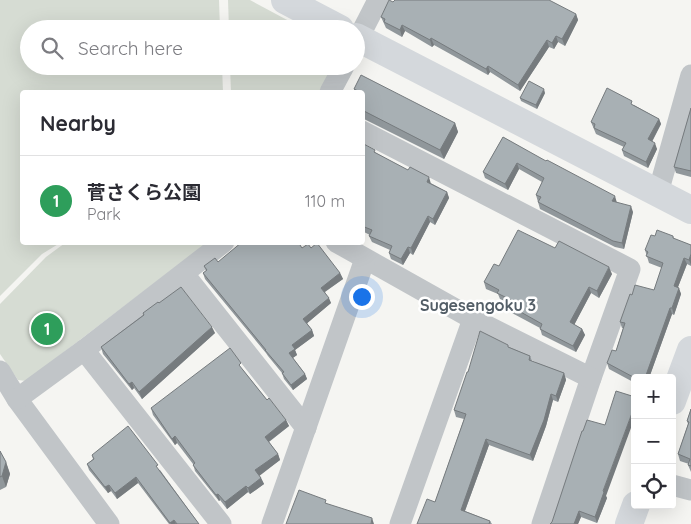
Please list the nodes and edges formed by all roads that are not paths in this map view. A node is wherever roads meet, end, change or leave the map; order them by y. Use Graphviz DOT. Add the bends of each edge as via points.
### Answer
graph roads {
  1 [pos="285,0"];
  2 [pos="378,0"];
  3 [pos="322,20"];
  4 [pos="364,20"];
  5 [pos="365,43"];
  6 [pos="339,75"];
  7 [pos="691,76"];
  8 [pos="331,90"];
  9 [pos="365,133"];
  10 [pos="658,192"];
  11 [pos="691,210"];
  12 [pos="220,245"];
  13 [pos="341,245"];
  14 [pos="366,259"];
  15 [pos="184,274"];
  16 [pos="472,319"];
  17 [pos="84,350"];
  18 [pos="691,350"];
  19 [pos="0,371"];
  20 [pos="591,378"];
  21 [pos="676,391"];
  22 [pos="16,398"];
  23 [pos="306,428"];
  24 [pos="676,486"];
  25 [pos="691,490"];
  26 [pos="635,509"];
  27 [pos="108,524"];
  28 [pos="221,524"];
  29 [pos="272,524"];
  30 [pos="400,524"];
  31 [pos="542,524"];
  32 [pos="629,524"];
  1 -- 3 [label="street"];
  2 -- 4 [label="street"];
  5 -- 10 [label="street"];
  6 -- 8 [label="street"];
  7 -- 10 [label="street"];
  9 -- 20 [label="street" via="630,268"];
  10 -- 11 [label="street"];
  12 -- 15 [label="street"];
  13 -- 14 [label="street"];
  14 -- 16 [label="street"];
  14 -- 23 [label="street"];
  15 -- 17 [label="street"];
  15 -- 23 [label="street"];
  16 -- 20 [label="street"];
  16 -- 30 [label="street"];
  17 -- 22 [label="street"];
  17 -- 28 [label="street"];
  18 -- 21 [label="street"];
  19 -- 22 [label="street"];
  20 -- 31 [label="street"];
  22 -- 27 [label="street"];
  23 -- 29 [label="street"];
  24 -- 25 [label="street"];
  26 -- 32 [label="street"];
}
